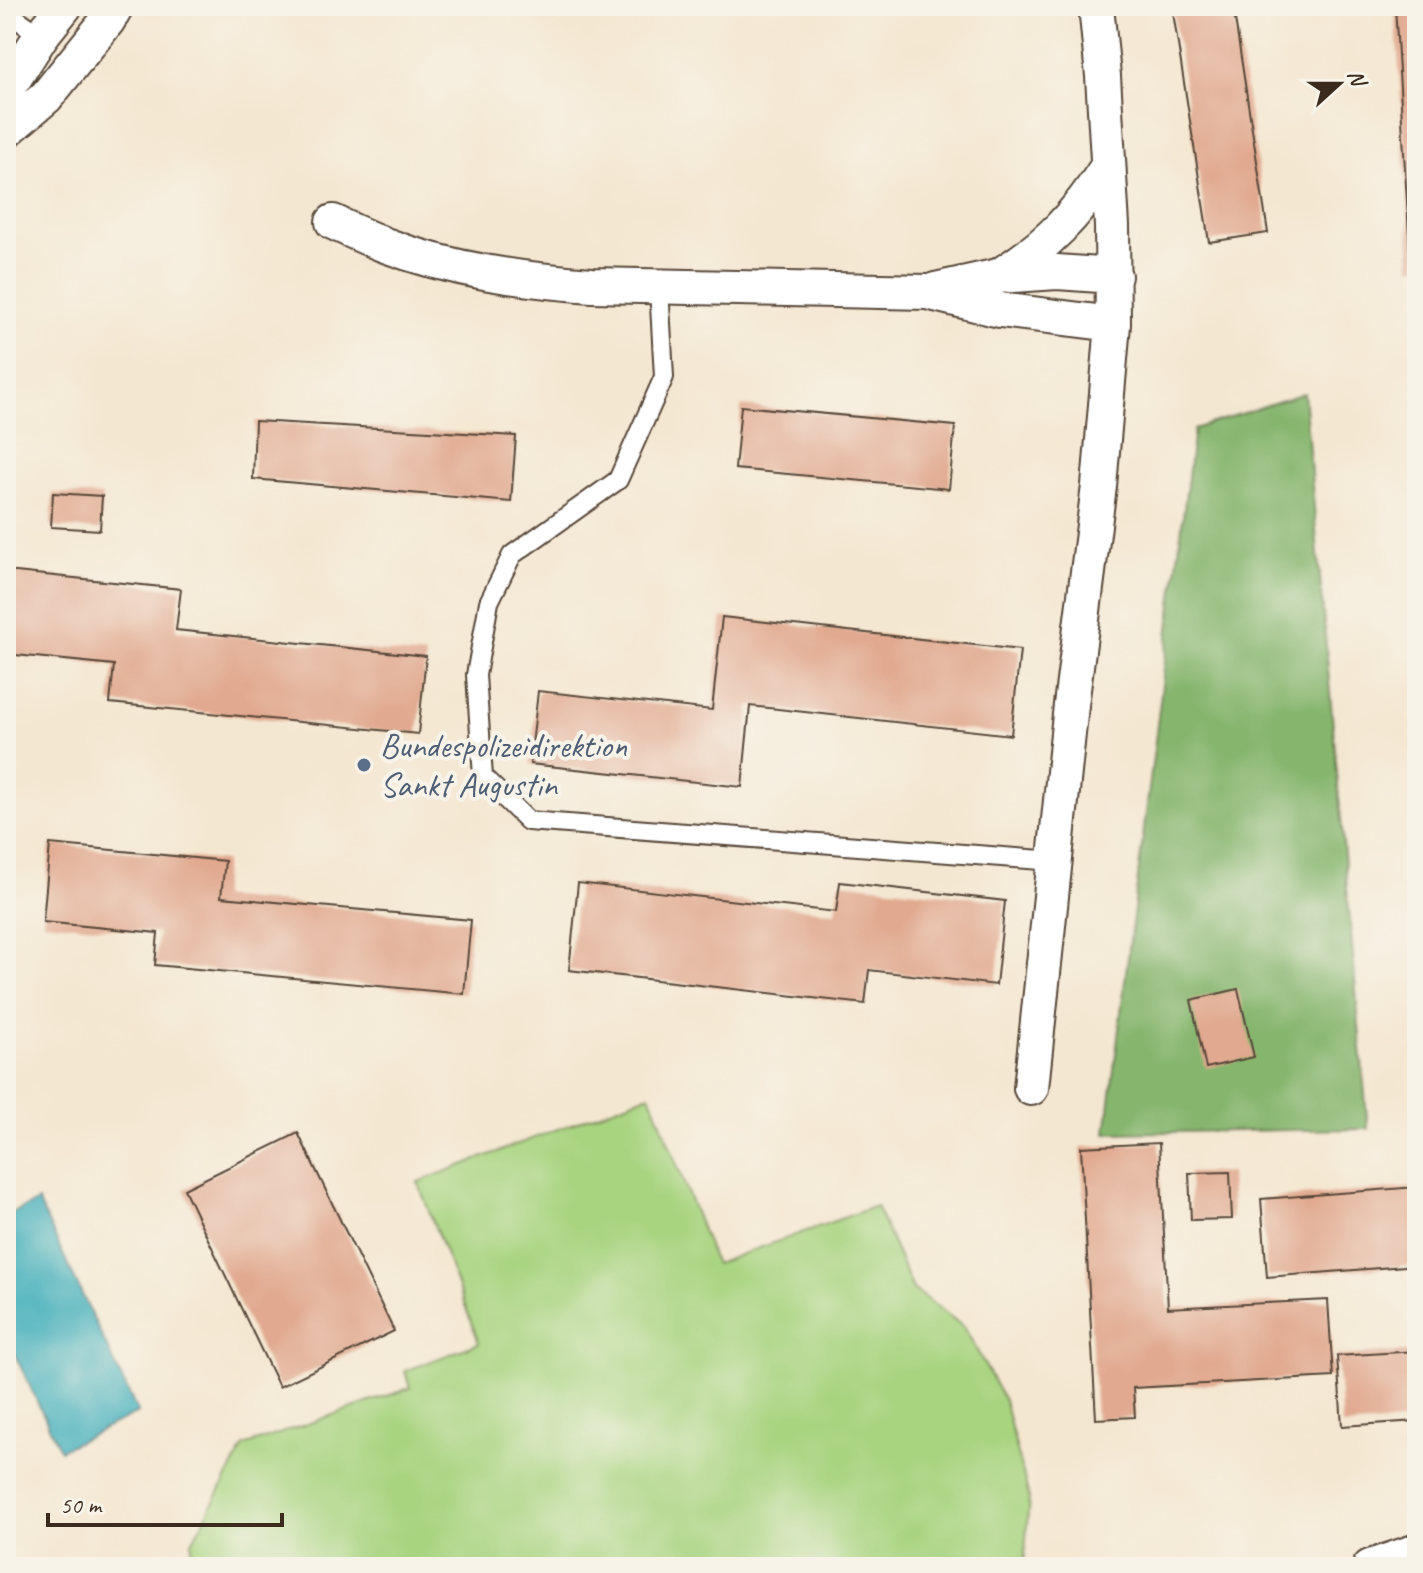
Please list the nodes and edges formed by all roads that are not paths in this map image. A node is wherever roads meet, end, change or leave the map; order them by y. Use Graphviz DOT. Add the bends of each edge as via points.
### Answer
graph roads {
  1 [pos="65,6"];
  2 [pos="116,6"];
  3 [pos="1096,6"];
  4 [pos="6,11"];
  5 [pos="41,36"];
  6 [pos="6,91"];
  7 [pos="6,131"];
  8 [pos="1108,166"];
  9 [pos="333,222"];
  10 [pos="998,276"];
  11 [pos="1114,276"];
  12 [pos="659,287"];
  13 [pos="927,292"];
  14 [pos="1113,324"];
  15 [pos="1055,861"];
  16 [pos="1031,1088"];
  17 [pos="1417,1551"];
  18 [pos="1370,1567"];
  1 -- 5 [label="street"];
  2 -- 7 [label="street" via="46,97"];
  3 -- 8 [label="street"];
  4 -- 5 [label="lane"];
  5 -- 6 [label="street"];
  8 -- 10 [label="street" via="1071,218"];
  8 -- 11 [label="street"];
  9 -- 12 [label="street" via="408,253 491,274"];
  10 -- 11 [label="street"];
  10 -- 13 [label="street"];
  11 -- 14 [label="street"];
  12 -- 13 [label="street"];
  12 -- 15 [label="lane" via="664,377 618,480 512,555 489,602 476,675 483,777 528,821"];
  13 -- 14 [label="street" via="1000,310"];
  14 -- 15 [label="street"];
  15 -- 16 [label="street"];
  17 -- 18 [label="street"];
}
